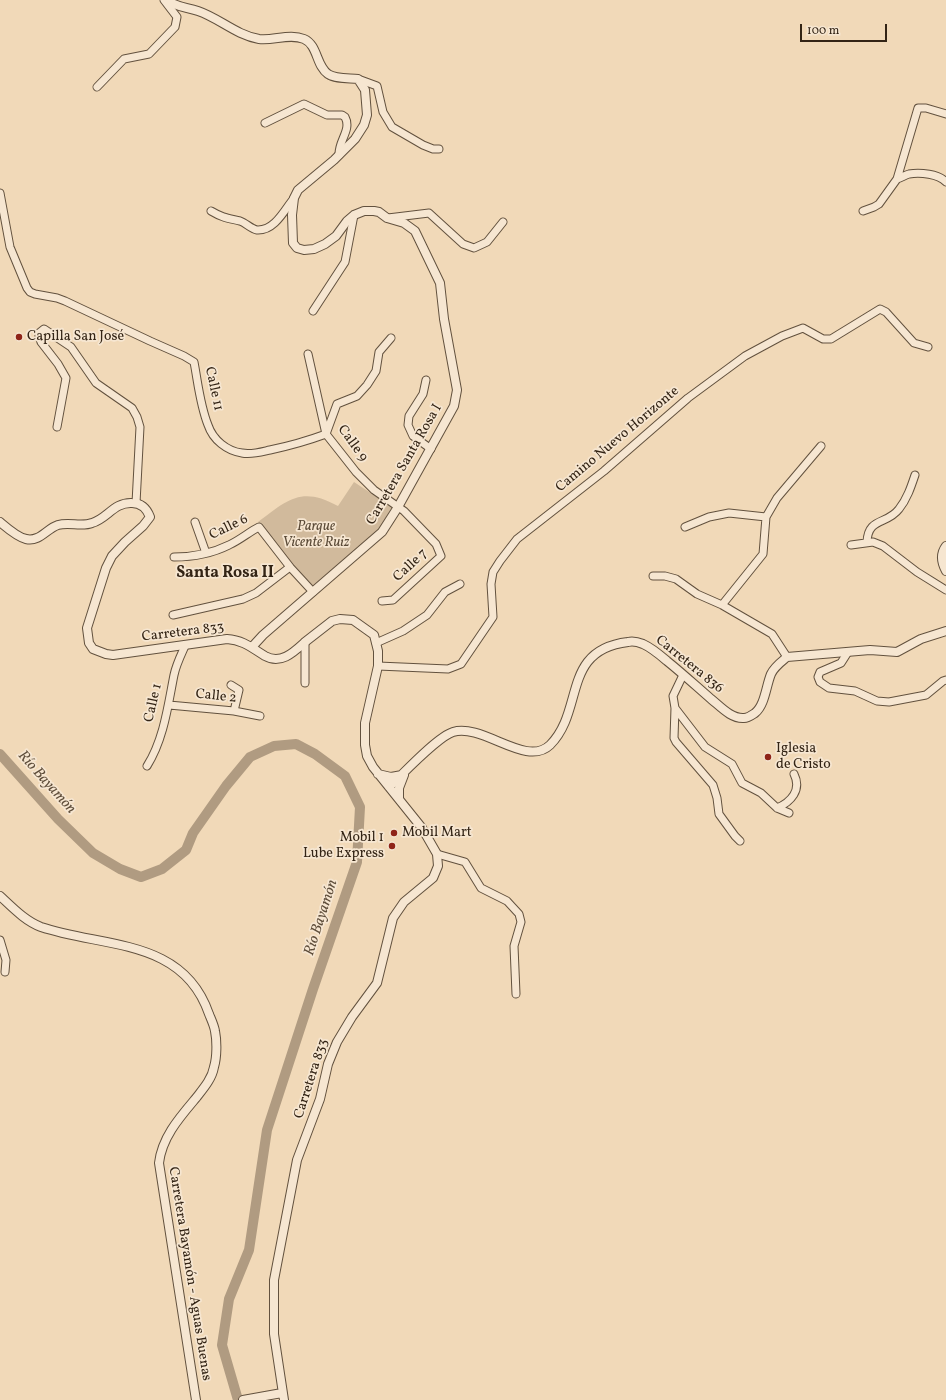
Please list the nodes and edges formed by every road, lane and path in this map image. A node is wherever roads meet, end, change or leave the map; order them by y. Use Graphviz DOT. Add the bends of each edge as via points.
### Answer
graph roads {
  1 [pos="165,0"];
  2 [pos="358,79"];
  3 [pos="97,87"];
  4 [pos="946,114"];
  5 [pos="265,123"];
  6 [pos="439,149"];
  7 [pos="339,155"];
  8 [pos="897,179"];
  9 [pos="946,182"];
  10 [pos="0,193"];
  11 [pos="294,198"];
  12 [pos="211,211"];
  13 [pos="863,211"];
  14 [pos="354,215"];
  15 [pos="387,218"];
  16 [pos="503,222"];
  17 [pos="312,311"];
  18 [pos="391,338"];
  19 [pos="928,347"];
  20 [pos="308,354"];
  21 [pos="426,380"];
  22 [pos="57,427"];
  23 [pos="326,434"];
  24 [pos="821,446"];
  25 [pos="430,449"];
  26 [pos="915,475"];
  27 [pos="136,503"];
  28 [pos="398,507"];
  29 [pos="766,517"];
  30 [pos="0,522"];
  31 [pos="195,522"];
  32 [pos="685,527"];
  33 [pos="867,542"];
  34 [pos="852,545"];
  35 [pos="946,546"];
  36 [pos="206,553"];
  37 [pos="174,557"];
  38 [pos="290,567"];
  39 [pos="946,571"];
  40 [pos="652,576"];
  41 [pos="460,584"];
  42 [pos="946,590"];
  43 [pos="313,592"];
  44 [pos="382,601"];
  45 [pos="722,605"];
  46 [pos="173,615"];
  47 [pos="946,631"];
  48 [pos="305,642"];
  49 [pos="376,643"];
  50 [pos="184,646"];
  51 [pos="252,647"];
  52 [pos="848,652"];
  53 [pos="787,657"];
  54 [pos="378,666"];
  55 [pos="684,675"];
  56 [pos="946,680"];
  57 [pos="306,683"];
  58 [pos="231,685"];
  59 [pos="169,705"];
  60 [pos="674,708"];
  61 [pos="234,711"];
  62 [pos="260,716"];
  63 [pos="147,766"];
  64 [pos="378,774"];
  65 [pos="403,774"];
  66 [pos="794,774"];
  67 [pos="389,788"];
  68 [pos="398,800"];
  69 [pos="777,808"];
  70 [pos="789,813"];
  71 [pos="740,842"];
  72 [pos="437,854"];
  73 [pos="0,896"];
  74 [pos="0,940"];
  75 [pos="5,972"];
  76 [pos="516,994"];
  77 [pos="283,1396"];
  78 [pos="196,1400"];
  79 [pos="243,1400"];
  1 -- 2 [label="street" via="176,6 198,11 237,32 259,39 304,39 313,48 327,73"];
  1 -- 3 [label="street" via="177,17 175,27 149,54 124,59"];
  2 -- 6 [label="street" via="376,86 383,112 392,127 424,145"];
  2 -- 7 [label="street" via="365,90 364,125"];
  4 -- 8 [label="street" via="918,108"];
  5 -- 7 [label="street" via="304,104 327,115 342,115 348,121 348,126"];
  7 -- 11 [label="street" via="298,190"];
  8 -- 9 [label="street" via="909,174 931,174"];
  8 -- 13 [label="street" via="879,204"];
  10 -- 23 [label="street, Calle 11" via="10,248 30,292 61,300 194,362 201,406 208,427 221,444 242,453 254,453 296,445"];
  11 -- 12 [label="street" via="276,221 259,230"];
  11 -- 14 [label="street" via="291,223 294,243 297,248 304,250 325,244 336,236 347,220"];
  14 -- 15 [label="street, Carretera Santa Rosa I" via="374,210"];
  14 -- 17 [label="street" via="345,262"];
  15 -- 16 [label="street" via="429,212 463,244 474,248 487,242"];
  15 -- 25 [label="street, Carretera Santa Rosa I" via="404,223 415,232 440,282 457,390 454,406"];
  18 -- 23 [label="street" via="379,352 376,371 358,396 337,404"];
  19 -- 54 [label="street, Camino Nuevo Horizonte" via="914,343 886,312 880,309 831,339 822,339 802,328 745,356 688,398 604,471 517,539 493,572 490,584 493,617 461,664 448,669"];
  20 -- 23 [label="street, Calle 9"];
  21 -- 25 [label="street" via="423,394 409,416 408,425 413,436"];
  22 -- 27 [label="street" via="66,378 40,339 40,333 44,329 71,347 96,383 132,408 137,417 140,426"];
  23 -- 28 [label="street, Calle 9" via="356,472 374,490"];
  24 -- 29 [label="street" via="777,498"];
  25 -- 28 [label="street, Carretera Santa Rosa I"];
  26 -- 33 [label="street" via="899,510 871,528 867,534"];
  27 -- 30 [label="street" via="120,504 91,524 58,525 36,540 25,539"];
  27 -- 50 [label="street, Carretera 833" via="144,507 150,517 112,556 106,568 87,628 89,643 98,652 113,655"];
  28 -- 43 [label="street, Carretera Santa Rosa I" via="382,532"];
  28 -- 44 [label="street, Calle 7" via="436,544 441,556 393,600"];
  29 -- 32 [label="street" via="729,513 709,516"];
  29 -- 45 [label="street" via="763,554"];
  31 -- 36 [label="street"];
  33 -- 34 [label="street"];
  33 -- 42 [label="street" via="882,546"];
  35 -- 39 [label="street" via="941,559"];
  36 -- 37 [label="street, Calle 6"];
  36 -- 38 [label="street, Calle 6" via="229,545 259,527"];
  38 -- 43 [label="street, Calle 6"];
  38 -- 46 [label="street" via="256,593 243,599"];
  40 -- 45 [label="street" via="676,579 697,594"];
  41 -- 49 [label="street" via="445,592 427,615 403,631"];
  43 -- 51 [label="street, Carretera Santa Rosa I"];
  45 -- 53 [label="street" via="772,634"];
  47 -- 52 [label="street" via="921,639 897,652"];
  48 -- 49 [label="street, Carretera 833" via="332,621 340,619 353,620 374,635"];
  48 -- 51 [label="street, Carretera 833" via="293,653 279,659 266,657"];
  48 -- 57 [label="street"];
  49 -- 54 [label="street"];
  50 -- 51 [label="street, Carretera 833" via="235,639"];
  50 -- 59 [label="street, Calle 1" via="174,673"];
  52 -- 53 [label="street"];
  52 -- 56 [label="street" via="841,663 820,672 820,682 829,688 855,691 877,701 889,702 926,695"];
  53 -- 55 [label="street, Carretera 836" via="771,674 760,707 756,712 743,718 724,710"];
  54 -- 64 [label="street" via="365,723 367,756"];
  55 -- 60 [label="street" via="673,696"];
  55 -- 65 [label="street, Carretera 836" via="642,643 630,641 611,645 591,657 582,670 562,730 549,746 536,752 523,752 480,734 453,732 439,740"];
  58 -- 61 [label="street" via="239,690"];
  59 -- 61 [label="street, Calle 2"];
  59 -- 63 [label="street, Calle 1" via="155,753"];
  60 -- 69 [label="street" via="705,747 732,764 742,784 761,793"];
  60 -- 71 [label="street" via="674,738 713,785 719,814"];
  61 -- 62 [label="street, Calle 2"];
  64 -- 65 [label="street" via="391,777"];
  64 -- 67 [label="street"];
  65 -- 67 [label="street, Carretera 836"];
  65 -- 68 [label="street"];
  66 -- 69 [label="street" via="797,783 795,792 786,804"];
  67 -- 68 [label="street"];
  68 -- 72 [label="street" via="422,828"];
  69 -- 70 [label="street"];
  72 -- 76 [label="street" via="465,862 481,888 507,901 519,914 521,922 514,946"];
  72 -- 77 [label="street, Carretera 833" via="438,866 433,878 404,902 393,918 377,983 337,1042 328,1064 320,1099 297,1160 274,1280 274,1334"];
  73 -- 78 [label="street, Carretera Bayamón - Aguas Buenas" via="18,914 40,926 138,948 164,958 188,977 205,1001 215,1031 214,1067 203,1089 163,1143 158,1163"];
  74 -- 75 [label="street" via="6,960"];
  77 -- 79 [label="street" via="269,1395"];
}
